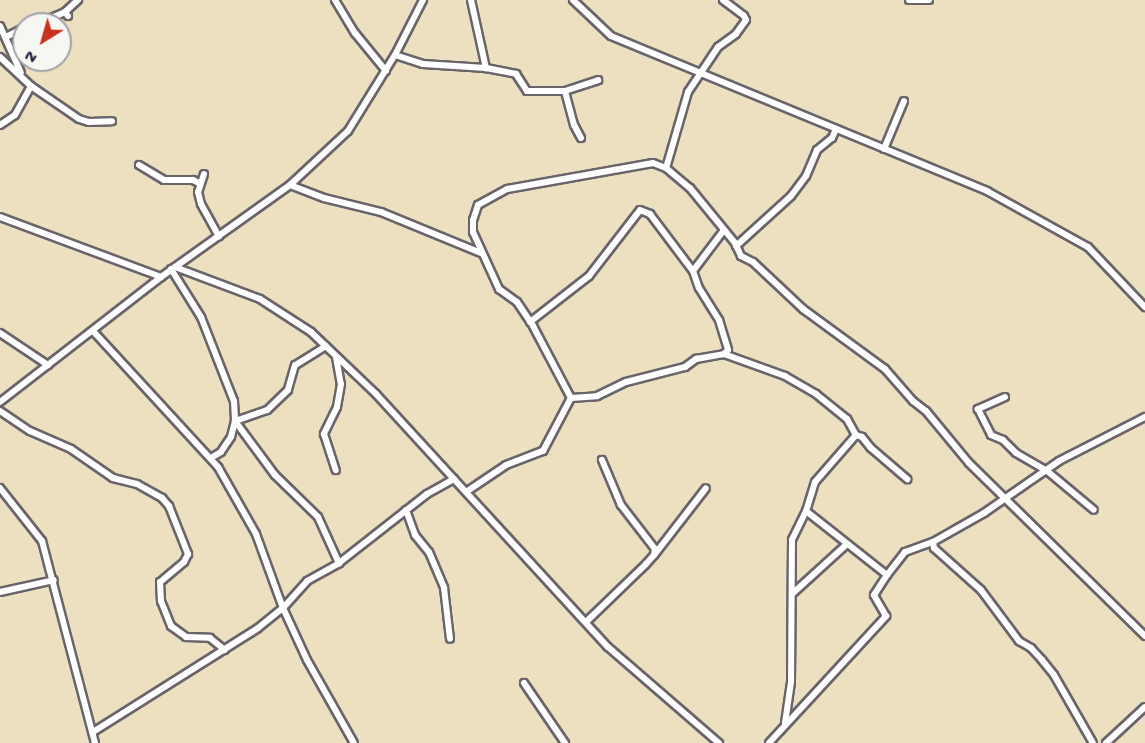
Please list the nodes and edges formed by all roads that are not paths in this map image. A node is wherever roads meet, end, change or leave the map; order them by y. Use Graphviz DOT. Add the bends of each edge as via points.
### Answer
graph roads {
  1 [pos="78,0"];
  2 [pos="335,0"];
  3 [pos="423,0"];
  4 [pos="471,0"];
  5 [pos="573,0"];
  6 [pos="723,0"];
  7 [pos="909,0"];
  8 [pos="928,0"];
  9 [pos="69,12"];
  10 [pos="0,26"];
  11 [pos="12,34"];
  12 [pos="6,37"];
  13 [pos="395,55"];
  14 [pos="0,57"];
  15 [pos="486,68"];
  16 [pos="386,71"];
  17 [pos="702,74"];
  18 [pos="23,76"];
  19 [pos="598,80"];
  20 [pos="31,86"];
  21 [pos="565,91"];
  22 [pos="904,101"];
  23 [pos="112,121"];
  24 [pos="0,125"];
  25 [pos="836,129"];
  26 [pos="581,138"];
  27 [pos="884,149"];
  28 [pos="139,165"];
  29 [pos="666,168"];
  30 [pos="204,174"];
  31 [pos="199,183"];
  32 [pos="290,184"];
  33 [pos="0,217"];
  34 [pos="724,230"];
  35 [pos="219,236"];
  36 [pos="736,246"];
  37 [pos="480,253"];
  38 [pos="173,268"];
  39 [pos="693,271"];
  40 [pos="160,277"];
  41 [pos="1145,307"];
  42 [pos="530,322"];
  43 [pos="93,331"];
  44 [pos="0,333"];
  45 [pos="326,346"];
  46 [pos="724,354"];
  47 [pos="336,356"];
  48 [pos="48,365"];
  49 [pos="1005,397"];
  50 [pos="571,398"];
  51 [pos="0,402"];
  52 [pos="0,411"];
  53 [pos="1145,417"];
  54 [pos="235,421"];
  55 [pos="856,435"];
  56 [pos="211,458"];
  57 [pos="602,460"];
  58 [pos="336,470"];
  59 [pos="1046,470"];
  60 [pos="454,479"];
  61 [pos="907,479"];
  62 [pos="0,488"];
  63 [pos="706,488"];
  64 [pos="466,492"];
  65 [pos="1004,498"];
  66 [pos="406,510"];
  67 [pos="1094,510"];
  68 [pos="806,512"];
  69 [pos="933,542"];
  70 [pos="847,544"];
  71 [pos="654,555"];
  72 [pos="339,563"];
  73 [pos="887,574"];
  74 [pos="54,579"];
  75 [pos="0,592"];
  76 [pos="792,594"];
  77 [pos="283,608"];
  78 [pos="586,622"];
  79 [pos="1145,636"];
  80 [pos="450,639"];
  81 [pos="225,650"];
  82 [pos="524,683"];
  83 [pos="1145,707"];
  84 [pos="785,723"];
  85 [pos="93,732"];
  86 [pos="95,743"];
  87 [pos="354,743"];
  88 [pos="565,743"];
  89 [pos="719,743"];
  90 [pos="769,743"];
  91 [pos="1093,743"];
  92 [pos="1106,743"];
  1 -- 9 [label="street"];
  2 -- 16 [label="street" via="355,33"];
  3 -- 13 [label="street"];
  4 -- 15 [label="street"];
  5 -- 17 [label="street" via="611,36"];
  6 -- 17 [label="street" via="746,20 736,34 718,47"];
  7 -- 8 [label="street"];
  10 -- 12 [label="street"];
  11 -- 12 [label="street"];
  12 -- 18 [label="street"];
  13 -- 15 [label="street" via="423,64"];
  13 -- 16 [label="street"];
  14 -- 18 [label="street"];
  15 -- 21 [label="street" via="516,74 527,91"];
  16 -- 32 [label="street" via="348,131"];
  17 -- 25 [label="street"];
  17 -- 29 [label="street" via="685,99"];
  18 -- 20 [label="street"];
  19 -- 21 [label="street"];
  20 -- 23 [label="street" via="79,118 89,122"];
  20 -- 24 [label="street" via="15,115"];
  21 -- 26 [label="street"];
  22 -- 27 [label="street"];
  25 -- 27 [label="street"];
  25 -- 36 [label="street" via="832,138 817,150 806,176 791,196"];
  27 -- 41 [label="street" via="987,191 1088,247"];
  28 -- 31 [label="street" via="164,180"];
  29 -- 34 [label="street" via="690,188"];
  29 -- 37 [label="street" via="652,163 626,167 524,184 488,197 478,205 472,226"];
  30 -- 31 [label="street"];
  31 -- 35 [label="street" via="201,204"];
  32 -- 35 [label="street"];
  32 -- 37 [label="street" via="324,198 381,212"];
  33 -- 40 [label="street"];
  34 -- 36 [label="street"];
  34 -- 39 [label="street"];
  35 -- 38 [label="street"];
  36 -- 65 [label="street" via="741,256 753,262 798,305 885,369"];
  37 -- 42 [label="street" via="499,289 517,302"];
  38 -- 40 [label="street"];
  38 -- 45 [label="street" via="260,299"];
  38 -- 54 [label="street" via="201,317 234,401"];
  39 -- 42 [label="street" via="650,214 640,210 590,276"];
  39 -- 46 [label="street" via="719,320 728,350"];
  40 -- 43 [label="street"];
  42 -- 50 [label="street"];
  43 -- 48 [label="street"];
  43 -- 56 [label="street"];
  44 -- 48 [label="street"];
  45 -- 47 [label="street"];
  45 -- 54 [label="street" via="296,365 288,390 267,410"];
  46 -- 50 [label="street" via="696,358 684,367 626,382 597,396"];
  46 -- 55 [label="street" via="785,376 816,394 847,419"];
  47 -- 58 [label="street" via="341,384 338,407 324,434"];
  47 -- 60 [label="street"];
  48 -- 51 [label="street"];
  49 -- 59 [label="street" via="978,409 991,435"];
  50 -- 64 [label="street" via="543,451 506,465"];
  52 -- 81 [label="street" via="30,431 71,449 112,478 137,484 162,498 188,554 160,582 171,626 186,637 210,639"];
  53 -- 59 [label="street"];
  54 -- 56 [label="street" via="226,446"];
  54 -- 72 [label="street" via="275,475 314,511"];
  55 -- 61 [label="street"];
  55 -- 68 [label="street" via="815,482"];
  56 -- 77 [label="street" via="256,534"];
  57 -- 71 [label="street" via="621,505 655,549"];
  59 -- 65 [label="street"];
  59 -- 67 [label="street"];
  60 -- 64 [label="street"];
  60 -- 66 [label="street"];
  62 -- 74 [label="street" via="42,541"];
  63 -- 71 [label="street"];
  64 -- 78 [label="street"];
  65 -- 69 [label="street"];
  65 -- 79 [label="street"];
  66 -- 72 [label="street"];
  66 -- 80 [label="street" via="444,588"];
  68 -- 70 [label="street"];
  68 -- 76 [label="street" via="792,540"];
  69 -- 73 [label="street" via="904,552"];
  69 -- 91 [label="street" via="934,548 981,590 1019,641 1054,675"];
  70 -- 73 [label="street"];
  70 -- 76 [label="street"];
  71 -- 78 [label="street"];
  72 -- 77 [label="street" via="307,581"];
  73 -- 84 [label="street" via="874,595 886,616"];
  74 -- 75 [label="street"];
  74 -- 85 [label="street"];
  76 -- 84 [label="street" via="791,682"];
  77 -- 81 [label="street"];
  77 -- 87 [label="street"];
  78 -- 89 [label="street" via="655,690"];
  81 -- 85 [label="street"];
  82 -- 88 [label="street"];
  83 -- 92 [label="street"];
  84 -- 90 [label="street"];
  85 -- 86 [label="street"];
}
